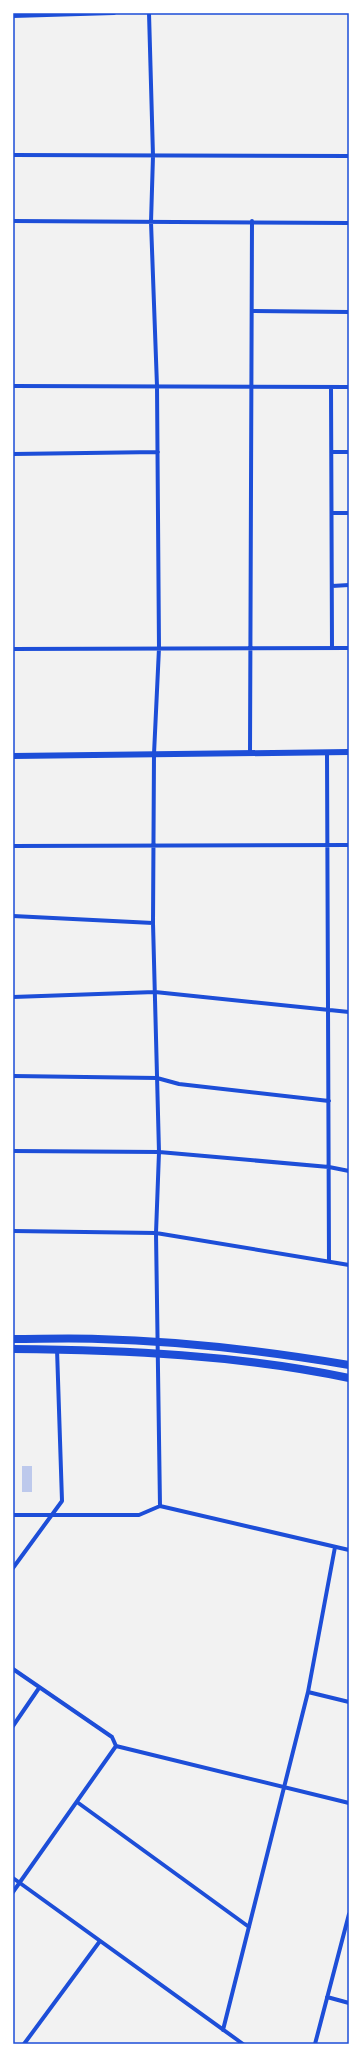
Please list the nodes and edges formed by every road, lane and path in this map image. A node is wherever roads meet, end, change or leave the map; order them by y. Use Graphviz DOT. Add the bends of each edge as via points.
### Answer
graph roads {
  1 [pos="114,13"];
  2 [pos="149,13"];
  3 [pos="13,16"];
  4 [pos="13,155"];
  5 [pos="153,156"];
  6 [pos="349,156"];
  7 [pos="13,221"];
  8 [pos="252,221"];
  9 [pos="151,222"];
  10 [pos="349,223"];
  11 [pos="252,311"];
  12 [pos="349,312"];
  13 [pos="13,386"];
  14 [pos="157,386"];
  15 [pos="252,387"];
  16 [pos="331,387"];
  17 [pos="349,387"];
  18 [pos="158,452"];
  19 [pos="332,452"];
  20 [pos="349,452"];
  21 [pos="13,454"];
  22 [pos="349,512"];
  23 [pos="332,513"];
  24 [pos="349,585"];
  25 [pos="332,586"];
  26 [pos="159,648"];
  27 [pos="250,648"];
  28 [pos="332,648"];
  29 [pos="349,648"];
  30 [pos="13,649"];
  31 [pos="349,752"];
  32 [pos="250,753"];
  33 [pos="327,753"];
  34 [pos="154,754"];
  35 [pos="13,756"];
  36 [pos="327,845"];
  37 [pos="13,846"];
  38 [pos="349,846"];
  39 [pos="153,847"];
  40 [pos="13,916"];
  41 [pos="153,923"];
  42 [pos="155,992"];
  43 [pos="13,997"];
  44 [pos="328,1010"];
  45 [pos="349,1012"];
  46 [pos="13,1076"];
  47 [pos="157,1078"];
  48 [pos="328,1101"];
  49 [pos="13,1151"];
  50 [pos="159,1152"];
  51 [pos="329,1167"];
  52 [pos="349,1171"];
  53 [pos="13,1231"];
  54 [pos="156,1233"];
  55 [pos="329,1261"];
  56 [pos="349,1265"];
  57 [pos="13,1339"];
  58 [pos="32,1339"];
  59 [pos="158,1343"];
  60 [pos="13,1349"];
  61 [pos="32,1349"];
  62 [pos="57,1350"];
  63 [pos="156,1353"];
  64 [pos="349,1365"];
  65 [pos="349,1378"];
  66 [pos="160,1506"];
  67 [pos="13,1515"];
  68 [pos="50,1515"];
  69 [pos="335,1547"];
  70 [pos="349,1550"];
  71 [pos="13,1568"];
  72 [pos="13,1669"];
  73 [pos="39,1688"];
  74 [pos="308,1692"];
  75 [pos="349,1702"];
  76 [pos="13,1726"];
  77 [pos="116,1746"];
  78 [pos="283,1787"];
  79 [pos="77,1802"];
  80 [pos="349,1803"];
  81 [pos="13,1878"];
  82 [pos="20,1883"];
  83 [pos="13,1892"];
  84 [pos="349,1914"];
  85 [pos="249,1927"];
  86 [pos="100,1941"];
  87 [pos="327,1997"];
  88 [pos="349,2003"];
  89 [pos="223,2030"];
  90 [pos="24,2044"];
  91 [pos="243,2044"];
  92 [pos="315,2044"];
  1 -- 3 [label="street"];
  2 -- 5 [label="street"];
  4 -- 5 [label="street"];
  5 -- 6 [label="street"];
  5 -- 9 [label="street"];
  7 -- 9 [label="street"];
  8 -- 9 [label="street"];
  8 -- 10 [label="street"];
  8 -- 11 [label="street"];
  9 -- 14 [label="street"];
  11 -- 12 [label="street"];
  11 -- 15 [label="street"];
  13 -- 14 [label="street"];
  14 -- 15 [label="street"];
  14 -- 18 [label="street"];
  15 -- 16 [label="street"];
  15 -- 27 [label="street"];
  16 -- 17 [label="street"];
  16 -- 19 [label="street"];
  18 -- 21 [label="street"];
  18 -- 26 [label="street"];
  19 -- 20 [label="street"];
  19 -- 23 [label="street"];
  22 -- 23 [label="street"];
  23 -- 25 [label="street"];
  24 -- 25 [label="street"];
  25 -- 28 [label="street"];
  26 -- 27 [label="street"];
  26 -- 30 [label="street"];
  26 -- 34 [label="street"];
  27 -- 28 [label="street"];
  27 -- 32 [label="street"];
  28 -- 29 [label="street"];
  31 -- 33 [label="street"];
  32 -- 33 [label="street"];
  32 -- 34 [label="street"];
  33 -- 36 [label="street"];
  34 -- 35 [label="street"];
  34 -- 39 [label="street"];
  36 -- 38 [label="street"];
  36 -- 39 [label="street"];
  36 -- 44 [label="street"];
  37 -- 39 [label="street"];
  39 -- 41 [label="street"];
  40 -- 41 [label="street"];
  41 -- 42 [label="street"];
  42 -- 43 [label="street"];
  42 -- 44 [label="street"];
  42 -- 47 [label="street"];
  44 -- 45 [label="street"];
  44 -- 48 [label="street"];
  46 -- 47 [label="street"];
  47 -- 48 [label="street" via="180,1084"];
  47 -- 50 [label="street"];
  48 -- 51 [label="street"];
  49 -- 50 [label="street"];
  50 -- 51 [label="street"];
  50 -- 54 [label="street"];
  51 -- 52 [label="street"];
  51 -- 55 [label="street"];
  53 -- 54 [label="street"];
  54 -- 55 [label="street"];
  54 -- 59 [label="street"];
  55 -- 56 [label="street"];
  57 -- 58 [label="main road"];
  58 -- 59 [label="main road" via="98,1339"];
  58 -- 61 [label="main road"];
  59 -- 63 [label="street"];
  59 -- 64 [label="main road" via="271,1352"];
  60 -- 61 [label="main road"];
  61 -- 62 [label="main road"];
  62 -- 63 [label="main road"];
  62 -- 68 [label="street" via="62,1501"];
  63 -- 65 [label="main road" via="269,1364"];
  63 -- 66 [label="street"];
  66 -- 68 [label="street" via="139,1515"];
  66 -- 69 [label="street"];
  67 -- 68 [label="street"];
  68 -- 71 [label="street"];
  69 -- 70 [label="street"];
  69 -- 74 [label="street"];
  72 -- 73 [label="street"];
  73 -- 76 [label="street"];
  73 -- 77 [label="street" via="112,1737"];
  74 -- 75 [label="street"];
  74 -- 78 [label="street"];
  77 -- 78 [label="street"];
  77 -- 79 [label="street"];
  78 -- 80 [label="street"];
  78 -- 85 [label="street"];
  79 -- 82 [label="street"];
  79 -- 85 [label="street"];
  81 -- 82 [label="street"];
  82 -- 83 [label="street"];
  82 -- 86 [label="street"];
  84 -- 87 [label="street"];
  85 -- 89 [label="street"];
  86 -- 89 [label="street"];
  86 -- 90 [label="street"];
  87 -- 88 [label="street"];
  87 -- 92 [label="street"];
  89 -- 91 [label="street"];
}
